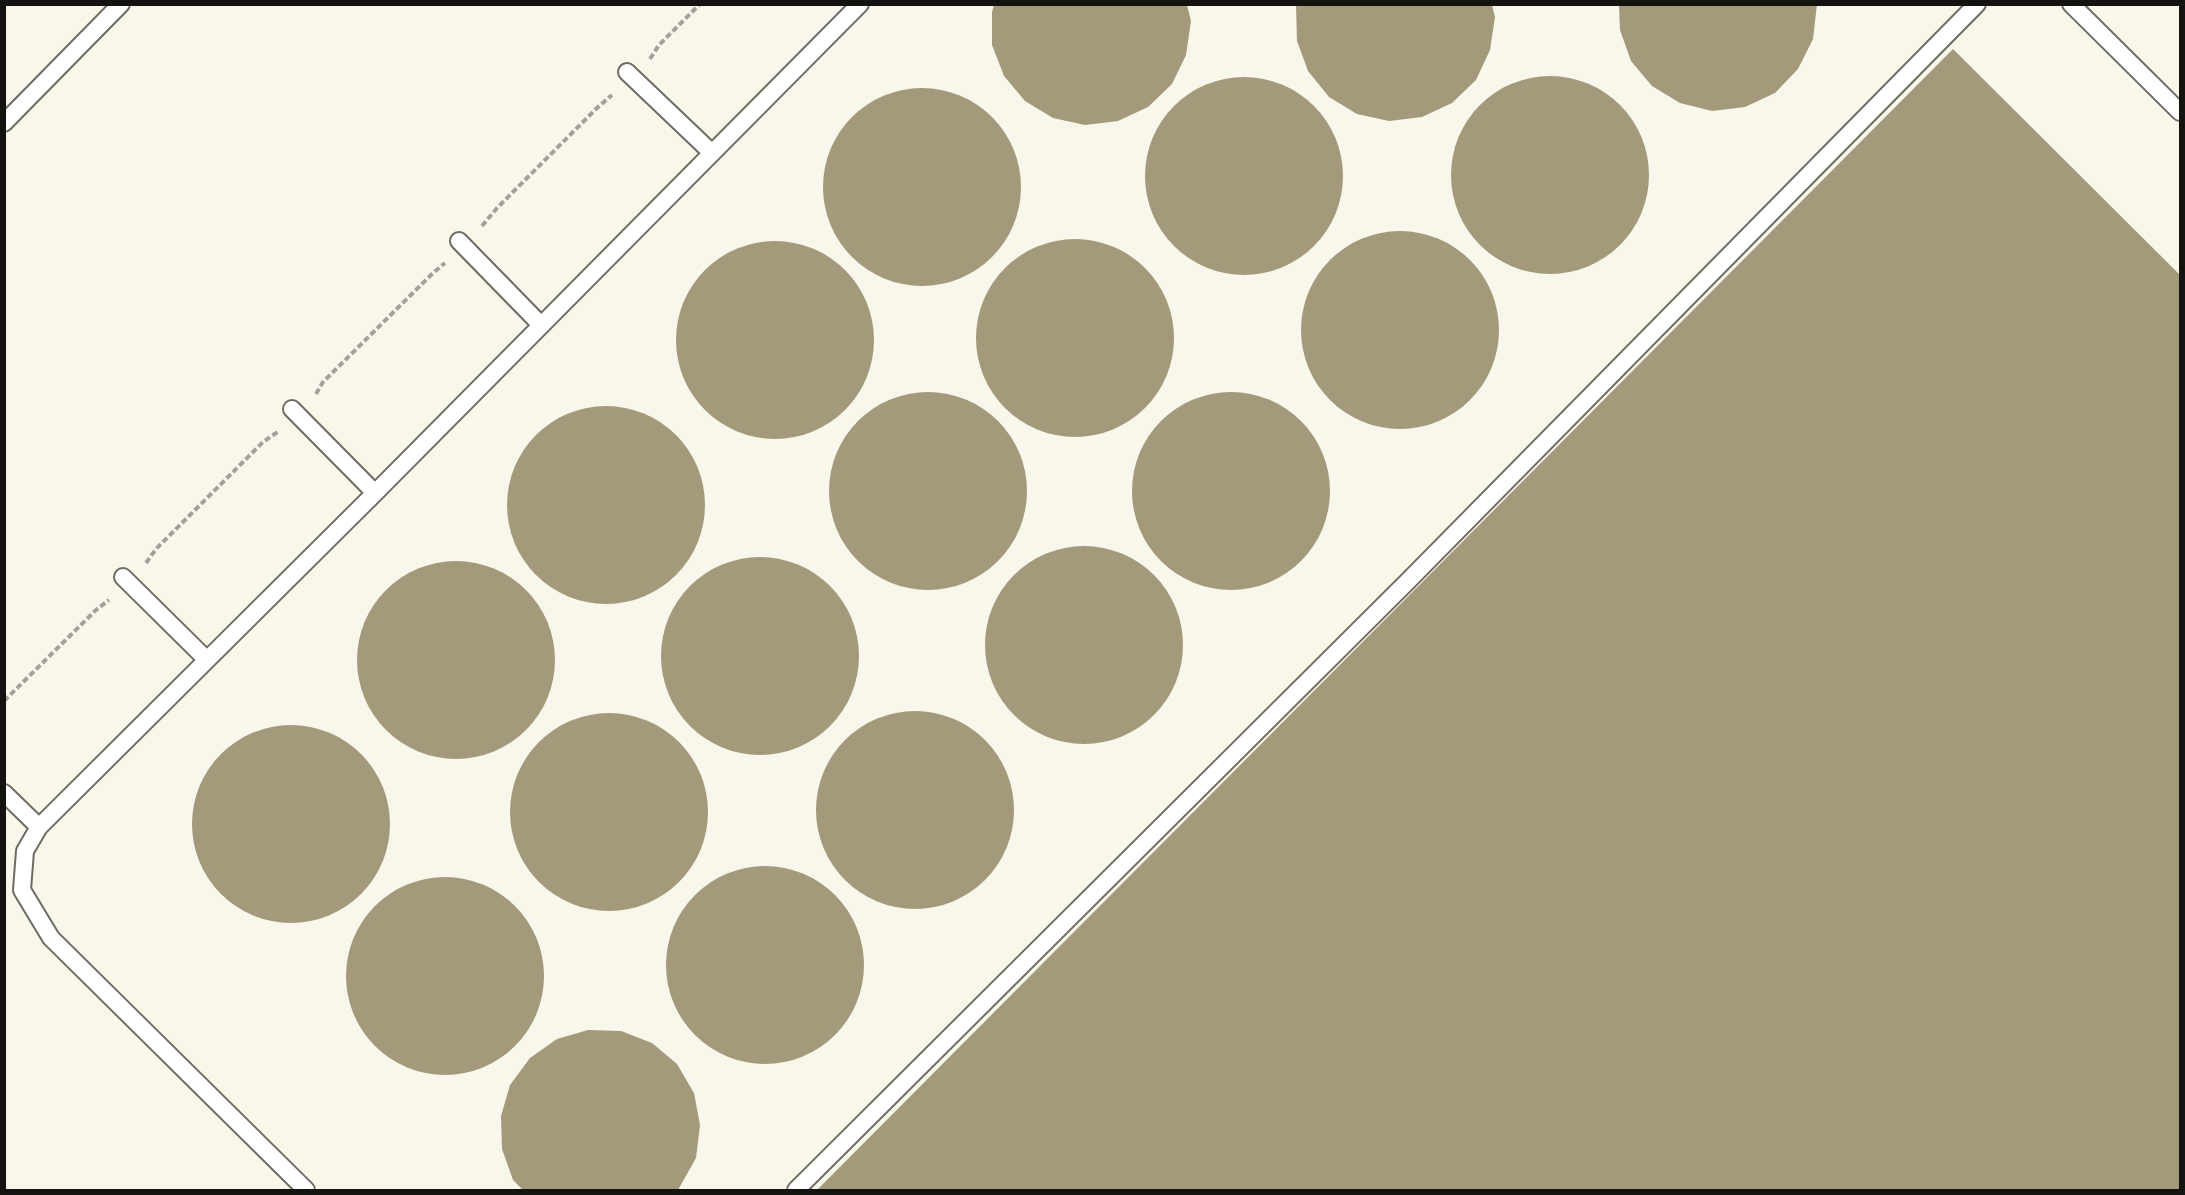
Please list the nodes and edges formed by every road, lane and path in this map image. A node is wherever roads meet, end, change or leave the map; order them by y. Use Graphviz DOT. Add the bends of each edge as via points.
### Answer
graph roads {
  1 [pos="121,4"];
  2 [pos="700,4"];
  3 [pos="860,4"];
  4 [pos="1977,4"];
  5 [pos="2071,4"];
  6 [pos="650,58"];
  7 [pos="627,72"];
  8 [pos="614,94"];
  9 [pos="2181,112"];
  10 [pos="4,123"];
  11 [pos="712,153"];
  12 [pos="483,226"];
  13 [pos="459,242"];
  14 [pos="445,264"];
  15 [pos="542,325"];
  16 [pos="315,394"];
  17 [pos="292,409"];
  18 [pos="278,432"];
  19 [pos="375,493"];
  20 [pos="146,562"];
  21 [pos="123,577"];
  22 [pos="110,600"];
  23 [pos="207,660"];
  24 [pos="4,701"];
  25 [pos="4,793"];
  26 [pos="39,827"];
  27 [pos="306,1191"];
  28 [pos="796,1191"];
  1 -- 10 [label="lane"];
  2 -- 6 [label="path"];
  3 -- 11 [label="lane"];
  4 -- 28 [label="lane" via="1407,582"];
  5 -- 9 [label="lane"];
  7 -- 11 [label="lane"];
  8 -- 12 [label="path" via="496,208"];
  11 -- 15 [label="lane"];
  13 -- 15 [label="lane"];
  14 -- 16 [label="path"];
  15 -- 19 [label="lane"];
  17 -- 19 [label="lane"];
  18 -- 20 [label="path" via="263,442"];
  19 -- 23 [label="lane"];
  21 -- 23 [label="lane"];
  22 -- 24 [label="path"];
  23 -- 26 [label="lane"];
  25 -- 26 [label="lane"];
  26 -- 27 [label="lane" via="25,851 22,890 51,938"];
}
